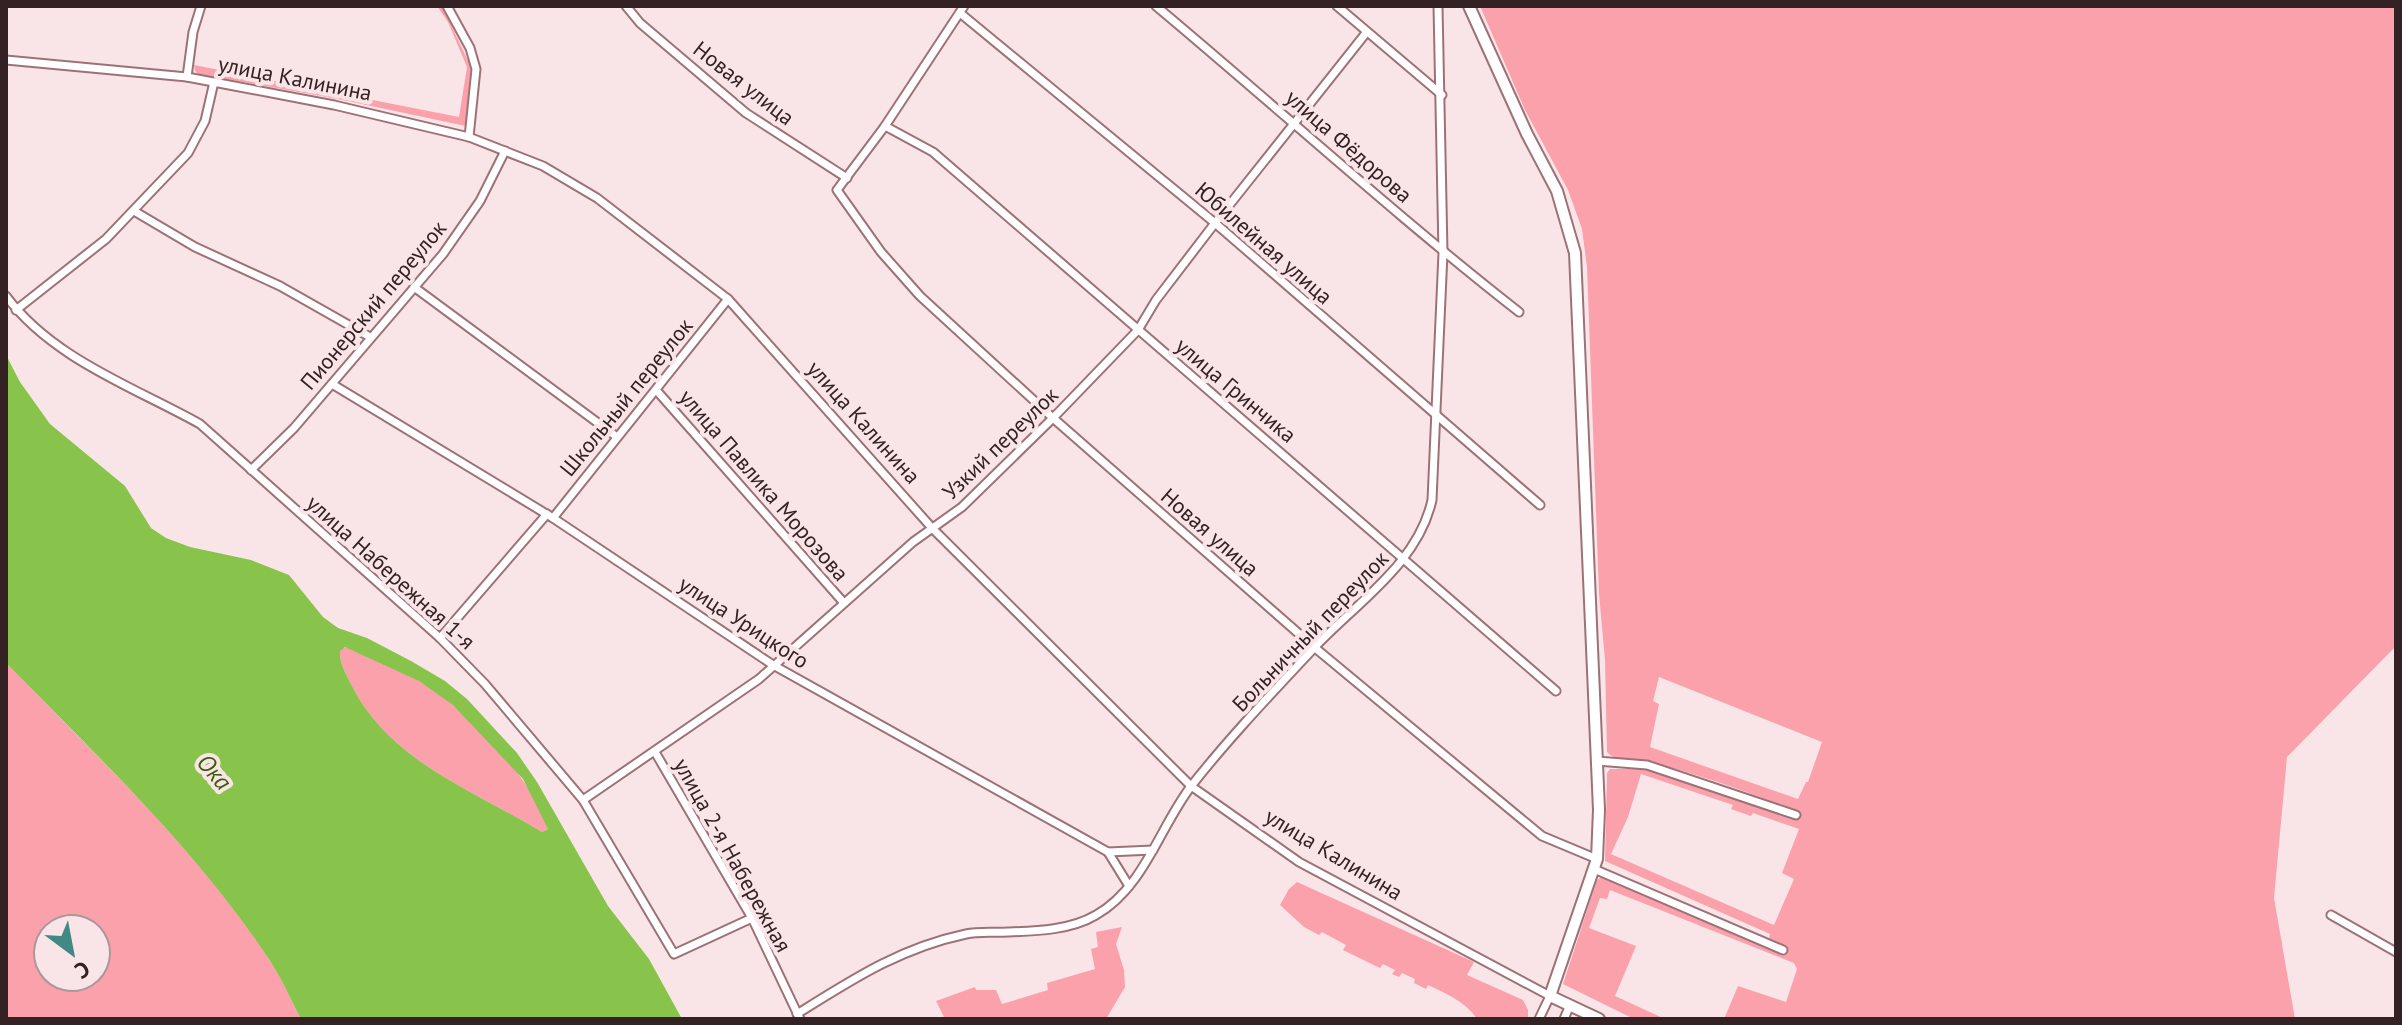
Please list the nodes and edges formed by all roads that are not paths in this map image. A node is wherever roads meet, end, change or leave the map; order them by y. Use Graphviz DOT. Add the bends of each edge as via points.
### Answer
graph roads {
  1 [pos="201,6"];
  2 [pos="447,6"];
  3 [pos="626,6"];
  4 [pos="1156,6"];
  5 [pos="1337,6"];
  6 [pos="1438,6"];
  7 [pos="1469,6"];
  8 [pos="962,10"];
  9 [pos="1366,33"];
  10 [pos="6,60"];
  11 [pos="187,77"];
  12 [pos="214,82"];
  13 [pos="1442,95"];
  14 [pos="1296,123"];
  15 [pos="885,126"];
  16 [pos="469,137"];
  17 [pos="505,151"];
  18 [pos="847,178"];
  19 [pos="134,211"];
  20 [pos="1215,223"];
  21 [pos="1443,253"];
  22 [pos="414,287"];
  23 [pos="6,296"];
  24 [pos="728,299"];
  25 [pos="16,310"];
  26 [pos="1519,312"];
  27 [pos="1138,330"];
  28 [pos="370,337"];
  29 [pos="332,384"];
  30 [pos="657,391"];
  31 [pos="1053,418"];
  32 [pos="1437,418"];
  33 [pos="617,437"];
  34 [pos="251,470"];
  35 [pos="1540,505"];
  36 [pos="550,516"];
  37 [pos="932,528"];
  38 [pos="1405,558"];
  39 [pos="844,603"];
  40 [pos="440,638"];
  41 [pos="1314,647"];
  42 [pos="773,665"];
  43 [pos="1556,691"];
  44 [pos="655,752"];
  45 [pos="1597,761"];
  46 [pos="1191,786"];
  47 [pos="583,800"];
  48 [pos="1796,815"];
  49 [pos="1153,850"];
  50 [pos="1108,852"];
  51 [pos="1595,864"];
  52 [pos="1129,886"];
  53 [pos="2331,915"];
  54 [pos="752,918"];
  55 [pos="1783,950"];
  56 [pos="2396,952"];
  57 [pos="1550,996"];
  58 [pos="1570,1005"];
  59 [pos="799,1017"];
  60 [pos="1539,1019"];
  61 [pos="1564,1019"];
  62 [pos="1599,1019"];
  1 -- 11 [label="street"];
  2 -- 16 [label="street" via="476,69"];
  3 -- 18 [label="street, Новая улица" via="746,113"];
  4 -- 14 [label="street, улица Фёдорова"];
  5 -- 9 [label="street"];
  6 -- 13 [label="street, Больничный переулок"];
  7 -- 45 [label="street" via="1557,191 1575,253"];
  8 -- 15 [label="street"];
  8 -- 20 [label="street, Юбилейная улица"];
  9 -- 13 [label="street"];
  9 -- 14 [label="street, Узкий переулок"];
  10 -- 11 [label="street, улица Калинина"];
  11 -- 12 [label="street, улица Калинина"];
  12 -- 16 [label="street, улица Калинина"];
  12 -- 19 [label="street" via="205,121 188,153"];
  13 -- 21 [label="street, Больничный переулок"];
  14 -- 20 [label="street, Узкий переулок"];
  14 -- 21 [label="street, улица Фёдорова"];
  15 -- 18 [label="street"];
  15 -- 27 [label="street, улица Гринчика" via="933,152"];
  16 -- 17 [label="street, улица Калинина"];
  17 -- 22 [label="street, Пионерский переулок" via="480,201"];
  17 -- 24 [label="street, улица Калинина" via="597,198"];
  18 -- 31 [label="street, Новая улица" via="837,190 881,252 920,296"];
  19 -- 25 [label="street"];
  19 -- 28 [label="street"];
  20 -- 27 [label="street, Узкий переулок"];
  20 -- 32 [label="street, Юбилейная улица"];
  21 -- 26 [label="street, улица Фёдорова"];
  21 -- 32 [label="street, Больничный переулок"];
  22 -- 28 [label="street, Пионерский переулок"];
  22 -- 33 [label="street"];
  23 -- 25 [label="street, улица Набережная 1-я"];
  24 -- 30 [label="street, Школьный переулок"];
  24 -- 37 [label="street, улица Калинина"];
  25 -- 34 [label="street, улица Набережная 1-я" via="43,335 96,369 200,424"];
  27 -- 31 [label="street, Узкий переулок"];
  27 -- 38 [label="street, улица Гринчика"];
  28 -- 29 [label="street, Пионерский переулок"];
  29 -- 34 [label="street, Пионерский переулок"];
  29 -- 36 [label="street, улица Урицкого"];
  30 -- 33 [label="street, Школьный переулок"];
  30 -- 39 [label="street, улица Павлика Морозова"];
  31 -- 37 [label="street, Узкий переулок" via="962,507"];
  31 -- 41 [label="street, Новая улица"];
  32 -- 35 [label="street, Юбилейная улица"];
  32 -- 38 [label="street, Больничный переулок" via="1428,518"];
  33 -- 36 [label="street, Школьный переулок"];
  34 -- 40 [label="street, улица Набережная 1-я"];
  36 -- 40 [label="street, Школьный переулок"];
  36 -- 42 [label="street, улица Урицкого"];
  37 -- 39 [label="street, Узкий переулок"];
  37 -- 46 [label="street, улица Калинина"];
  38 -- 41 [label="street, Больничный переулок"];
  38 -- 43 [label="street, улица Гринчика"];
  39 -- 42 [label="street, Узкий переулок"];
  40 -- 47 [label="street, улица Набережная 1-я"];
  41 -- 46 [label="street, Больничный переулок"];
  41 -- 51 [label="street, Новая улица" via="1542,836"];
  42 -- 44 [label="street, Узкий переулок"];
  42 -- 50 [label="street, улица Урицкого"];
  44 -- 47 [label="street, Узкий переулок"];
  44 -- 54 [label="street, улица 2-я Набережная"];
  45 -- 48 [label="street" via="1647,765"];
  45 -- 51 [label="street"];
  46 -- 49 [label="street, Больничный переулок"];
  46 -- 57 [label="street, улица Калинина" via="1299,862"];
  47 -- 54 [label="street, улица Набережная 1-я" via="674,954"];
  49 -- 50 [label="street"];
  49 -- 52 [label="street, Больничный переулок"];
  50 -- 52 [label="street"];
  51 -- 55 [label="street, Новая улица"];
  51 -- 57 [label="street"];
  52 -- 59 [label="street, Больничный переулок" via="1108,908 1076,925 970,933 906,950"];
  53 -- 56 [label="street"];
  54 -- 59 [label="street, улица 2-я Набережная"];
  57 -- 58 [label="street, улица Калинина"];
  57 -- 60 [label="street"];
  58 -- 61 [label="street"];
  58 -- 62 [label="street, улица Калинина"];
}
